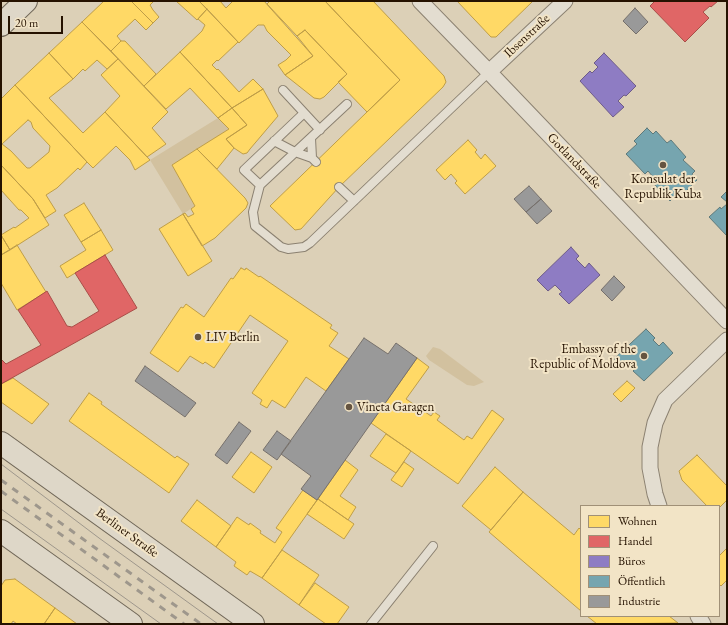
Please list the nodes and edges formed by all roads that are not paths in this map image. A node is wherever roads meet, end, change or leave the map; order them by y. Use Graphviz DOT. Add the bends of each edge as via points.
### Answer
graph roads {
  1 [pos="26,1"];
  2 [pos="420,1"];
  3 [pos="565,1"];
  4 [pos="1,25"];
  5 [pos="489,72"];
  6 [pos="283,90"];
  7 [pos="347,104"];
  8 [pos="304,113"];
  9 [pos="320,130"];
  10 [pos="311,138"];
  11 [pos="274,141"];
  12 [pos="295,152"];
  13 [pos="260,185"];
  14 [pos="339,187"];
  15 [pos="354,201"];
  16 [pos="727,321"];
  17 [pos="727,340"];
  18 [pos="1,443"];
  19 [pos="659,505"];
  20 [pos="1,531"];
  21 [pos="433,546"];
  22 [pos="131,624"];
  23 [pos="253,624"];
  24 [pos="371,624"];
  1 -- 4 [label="main road"];
  2 -- 5 [label="street, Gotlandstraße"];
  3 -- 5 [label="street, Ibsenstraße"];
  5 -- 15 [label="lane"];
  5 -- 16 [label="street, Gotlandstraße"];
  6 -- 8 [label="lane"];
  7 -- 9 [label="lane"];
  8 -- 9 [label="lane"];
  8 -- 11 [label="lane"];
  9 -- 10 [label="lane"];
  10 -- 12 [label="lane"];
  10 -- 12 [label="lane" via="314,160"];
  11 -- 12 [label="lane"];
  11 -- 13 [label="lane" via="244,170"];
  12 -- 13 [label="lane"];
  13 -- 15 [label="lane" via="253,212 255,226 281,247 288,249 304,247 310,243"];
  14 -- 15 [label="lane"];
  17 -- 19 [label="street" via="665,400 655,423 650,447 650,468"];
  18 -- 23 [label="main road, Berliner Straße"];
  20 -- 22 [label="main road"];
  21 -- 24 [label="lane"];
}
